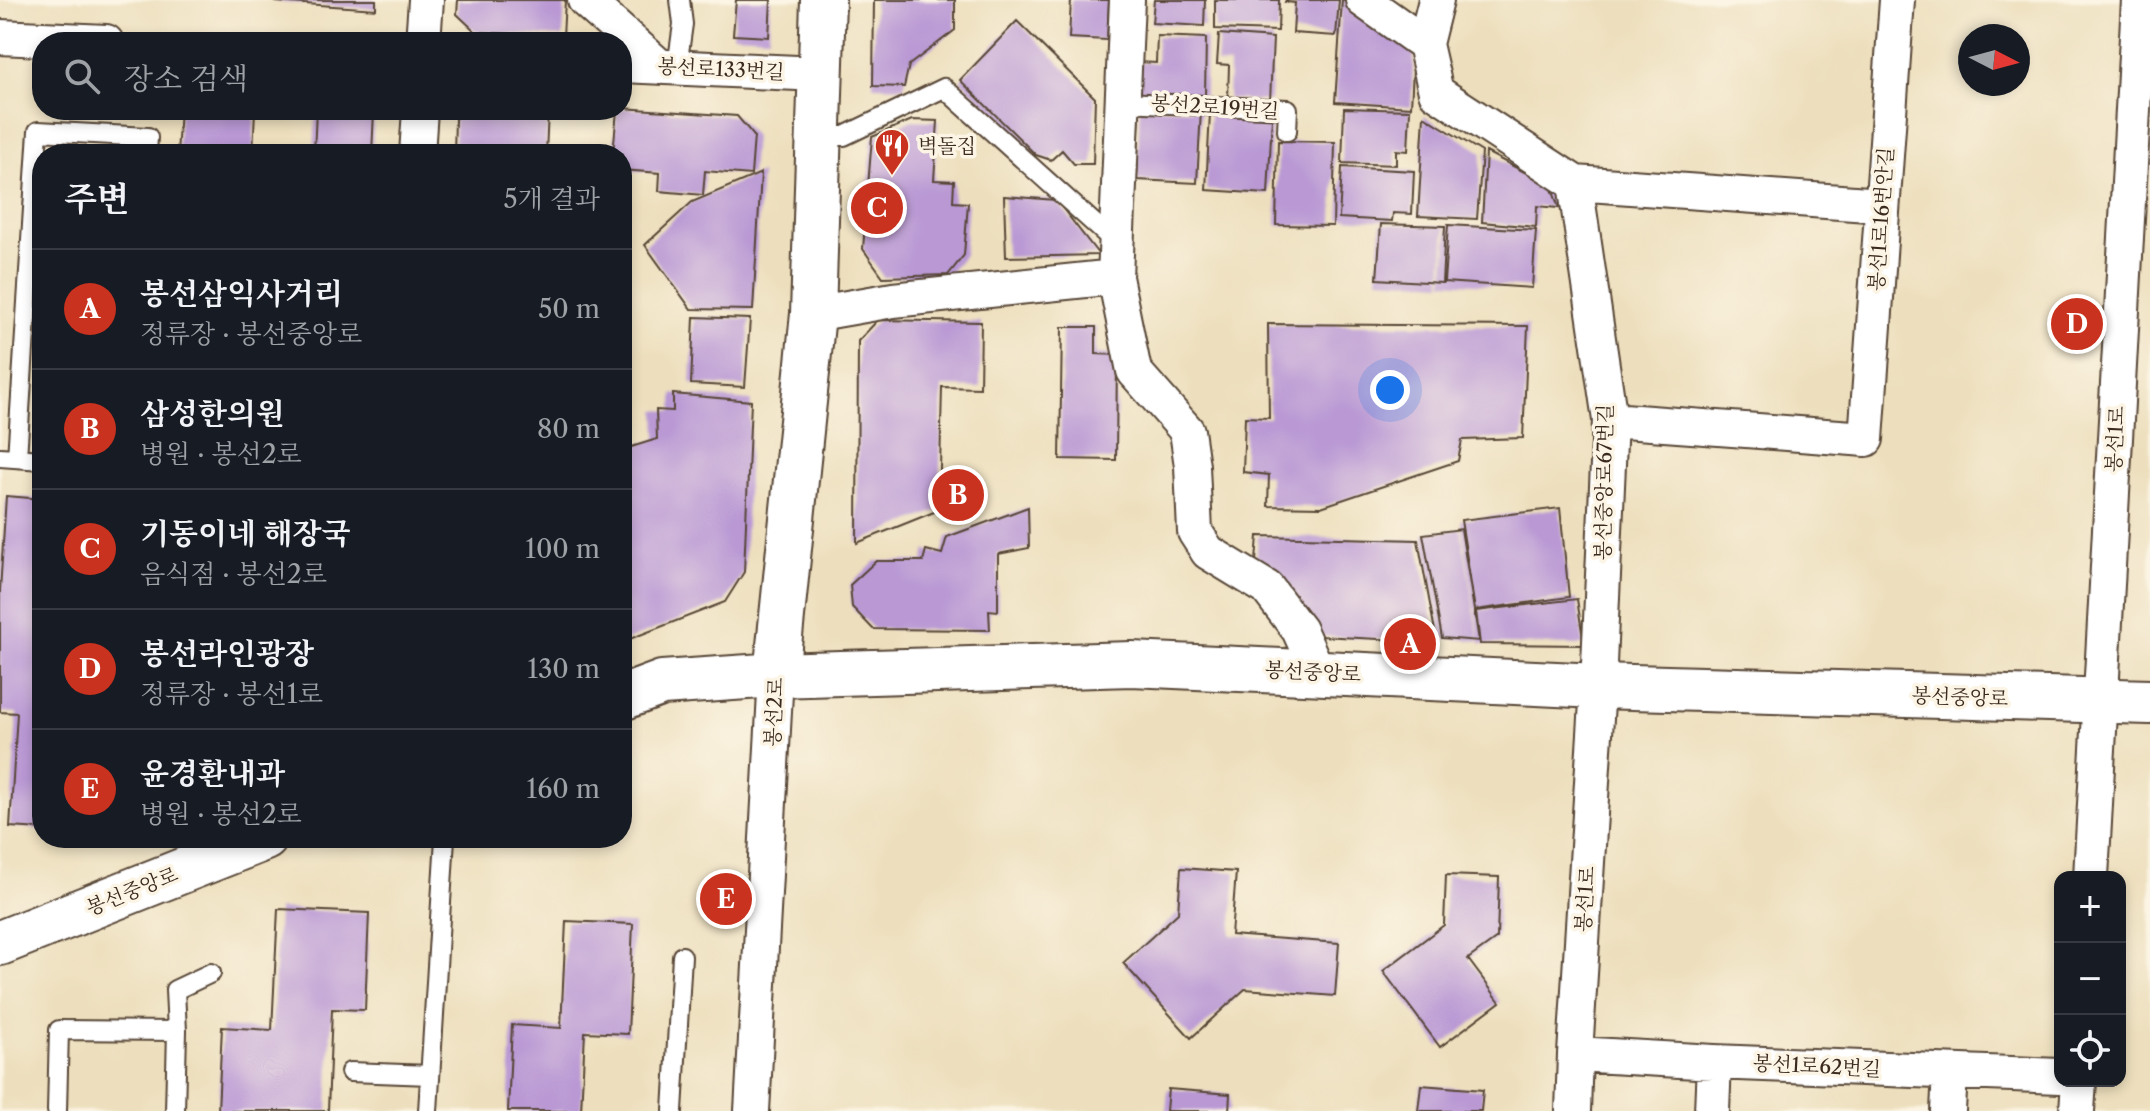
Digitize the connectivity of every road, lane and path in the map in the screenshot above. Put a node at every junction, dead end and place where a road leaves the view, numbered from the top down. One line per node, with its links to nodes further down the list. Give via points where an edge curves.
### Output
1 (426, 0): 10 (street)
2 (585, 0): 11 (street)
3 (680, 0): 17 (lane, via 683,24)
4 (823, 0): 18 (street, 봉선2로)
5 (1127, 0): 19 (street, 봉선2로19번길)
6 (1363, 0): 15 (street)
7 (1436, 0): 15 (street)
8 (1897, 0): 28 (street, 봉선1로16번안길)
9 (2139, 0): 30 (street, 봉선1로)
10 (424, 32)
11 (625, 32)
12 (0, 37): 14 (street)
13 (632, 37): 17 (street)
14 (32, 39)
15 (1425, 44): 26 (street, via 1436,92)
16 (632, 65): 17 (street, 봉선로133번길)
17 (668, 66): 18 (street, 봉선로133번길)
18 (820, 74): 22 (street, 봉선2로)
19 (1123, 102): 21 (lane, 봉선2로19번길, via 1288,109); 29 (street, 봉선2로19번길)
20 (419, 120): 25 (street)
21 (1287, 131)
22 (818, 136): 29 (lane, via 844,136 944,88); 31 (street, 봉선2로)
23 (37, 144): 24 (lane, via 38,131 148,137)
24 (148, 144)
25 (418, 144)
26 (1575, 183): 28 (street); 32 (street, 봉선중앙로67번길)
27 (32, 199): 33 (lane)
28 (1882, 205): 32 (street, 봉선1로16번안길, via 1866,439)
29 (1116, 261): 31 (street); 35 (street, 봉선2로19번길, via 1134,371 1187,431 1195,532 1208,552 1267,588 1299,630)
30 (2136, 304): 39 (street, 봉선1로)
31 (813, 314): 36 (street, 봉선2로)
32 (1610, 420): 37 (street, 봉선중앙로67번길)
33 (9, 458): 34 (lane)
34 (32, 459)
35 (1318, 672): 36 (street, 봉선중앙로, via 1132,664); 37 (street, 봉선중앙로)
36 (776, 675): 38 (street, 봉선중앙로, via 662,683); 59 (street, 봉선2로)
37 (1598, 686): 39 (street, 봉선중앙로); 48 (street, 봉선1로)
38 (632, 694)
39 (2101, 702): 40 (street, 봉선중앙로); 43 (street, 봉선1로)
40 (2150, 702)
41 (240, 848): 44 (street, 봉선중앙로)
42 (444, 848): 52 (lane)
43 (2091, 871)
44 (0, 943)
45 (682, 956): 58 (lane)
46 (211, 973): 47 (lane, via 175,990)
47 (177, 1031): 55 (lane, via 59,1030); 56 (lane)
48 (1575, 1054): 49 (street, 봉선1로62번길); 60 (street, 봉선1로)
49 (1714, 1062): 51 (street, 봉선1로62번길); 61 (street)
50 (350, 1072): 52 (lane)
51 (1950, 1072): 53 (street, 봉선1로62번길); 62 (street)
52 (430, 1075): 57 (lane)
53 (2054, 1076)
54 (2079, 1087): 63 (street)
55 (57, 1111)
56 (175, 1111)
57 (428, 1111)
58 (673, 1111)
59 (752, 1111)
60 (1573, 1111)
61 (1712, 1111)
62 (1948, 1111)
63 (2077, 1111)

